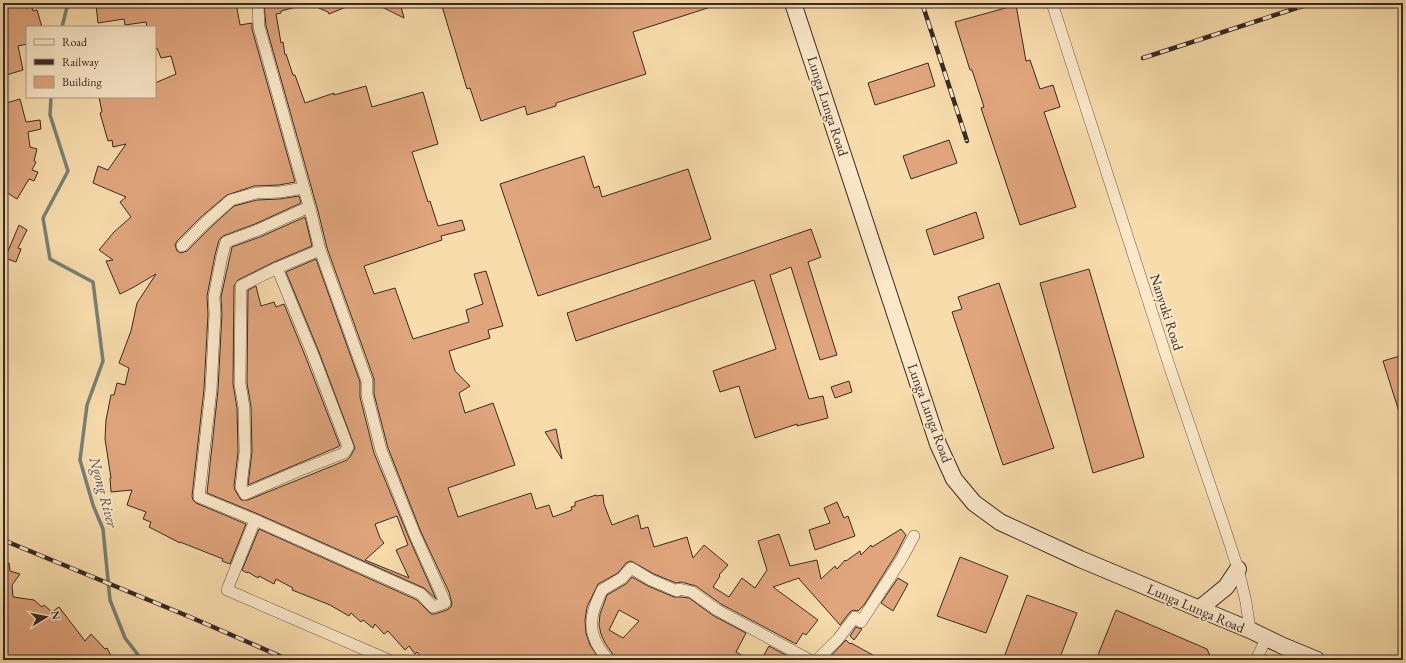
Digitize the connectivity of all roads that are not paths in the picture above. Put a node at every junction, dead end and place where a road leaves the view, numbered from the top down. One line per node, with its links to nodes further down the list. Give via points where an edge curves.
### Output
1 (256, 3): 4 (street, via 259,27)
2 (793, 3): 12 (main road, Lunga Lunga Road, via 938,444 954,479 974,503 1000,522)
3 (1052, 3): 11 (street, Nanyuki Road)
4 (304, 188): 5 (street); 6 (street, via 256,193 231,200)
5 (309, 207): 7 (street); 9 (street, via 226,242 214,297 211,390 199,497)
6 (182, 246)
7 (320, 250): 8 (street); 9 (street, via 367,381 367,395 381,450 445,603 433,607 421,594)
8 (277, 268): 8 (street, via 242,286 239,368 244,407 245,452 241,487 244,494 344,453 348,447)
9 (255, 520): 15 (street, via 227,590)
10 (914, 536): 18 (street, via 861,622 855,617)
11 (1238, 569): 12 (main road, via 1226,587); 13 (street, Nanyuki Road)
12 (1199, 609): 13 (main road, Lunga Lunga Road)
13 (1250, 630): 14 (main road, Lunga Lunga Road)
14 (1266, 639): 19 (street); 20 (main road, Lunga Lunga Road)
15 (389, 660)
16 (609, 660): 17 (street, via 602,653 594,637 592,620 602,590 622,578 631,568 677,591 679,588 692,592 724,613)
17 (810, 660)
18 (817, 660)
19 (1256, 660)
20 (1317, 660)

